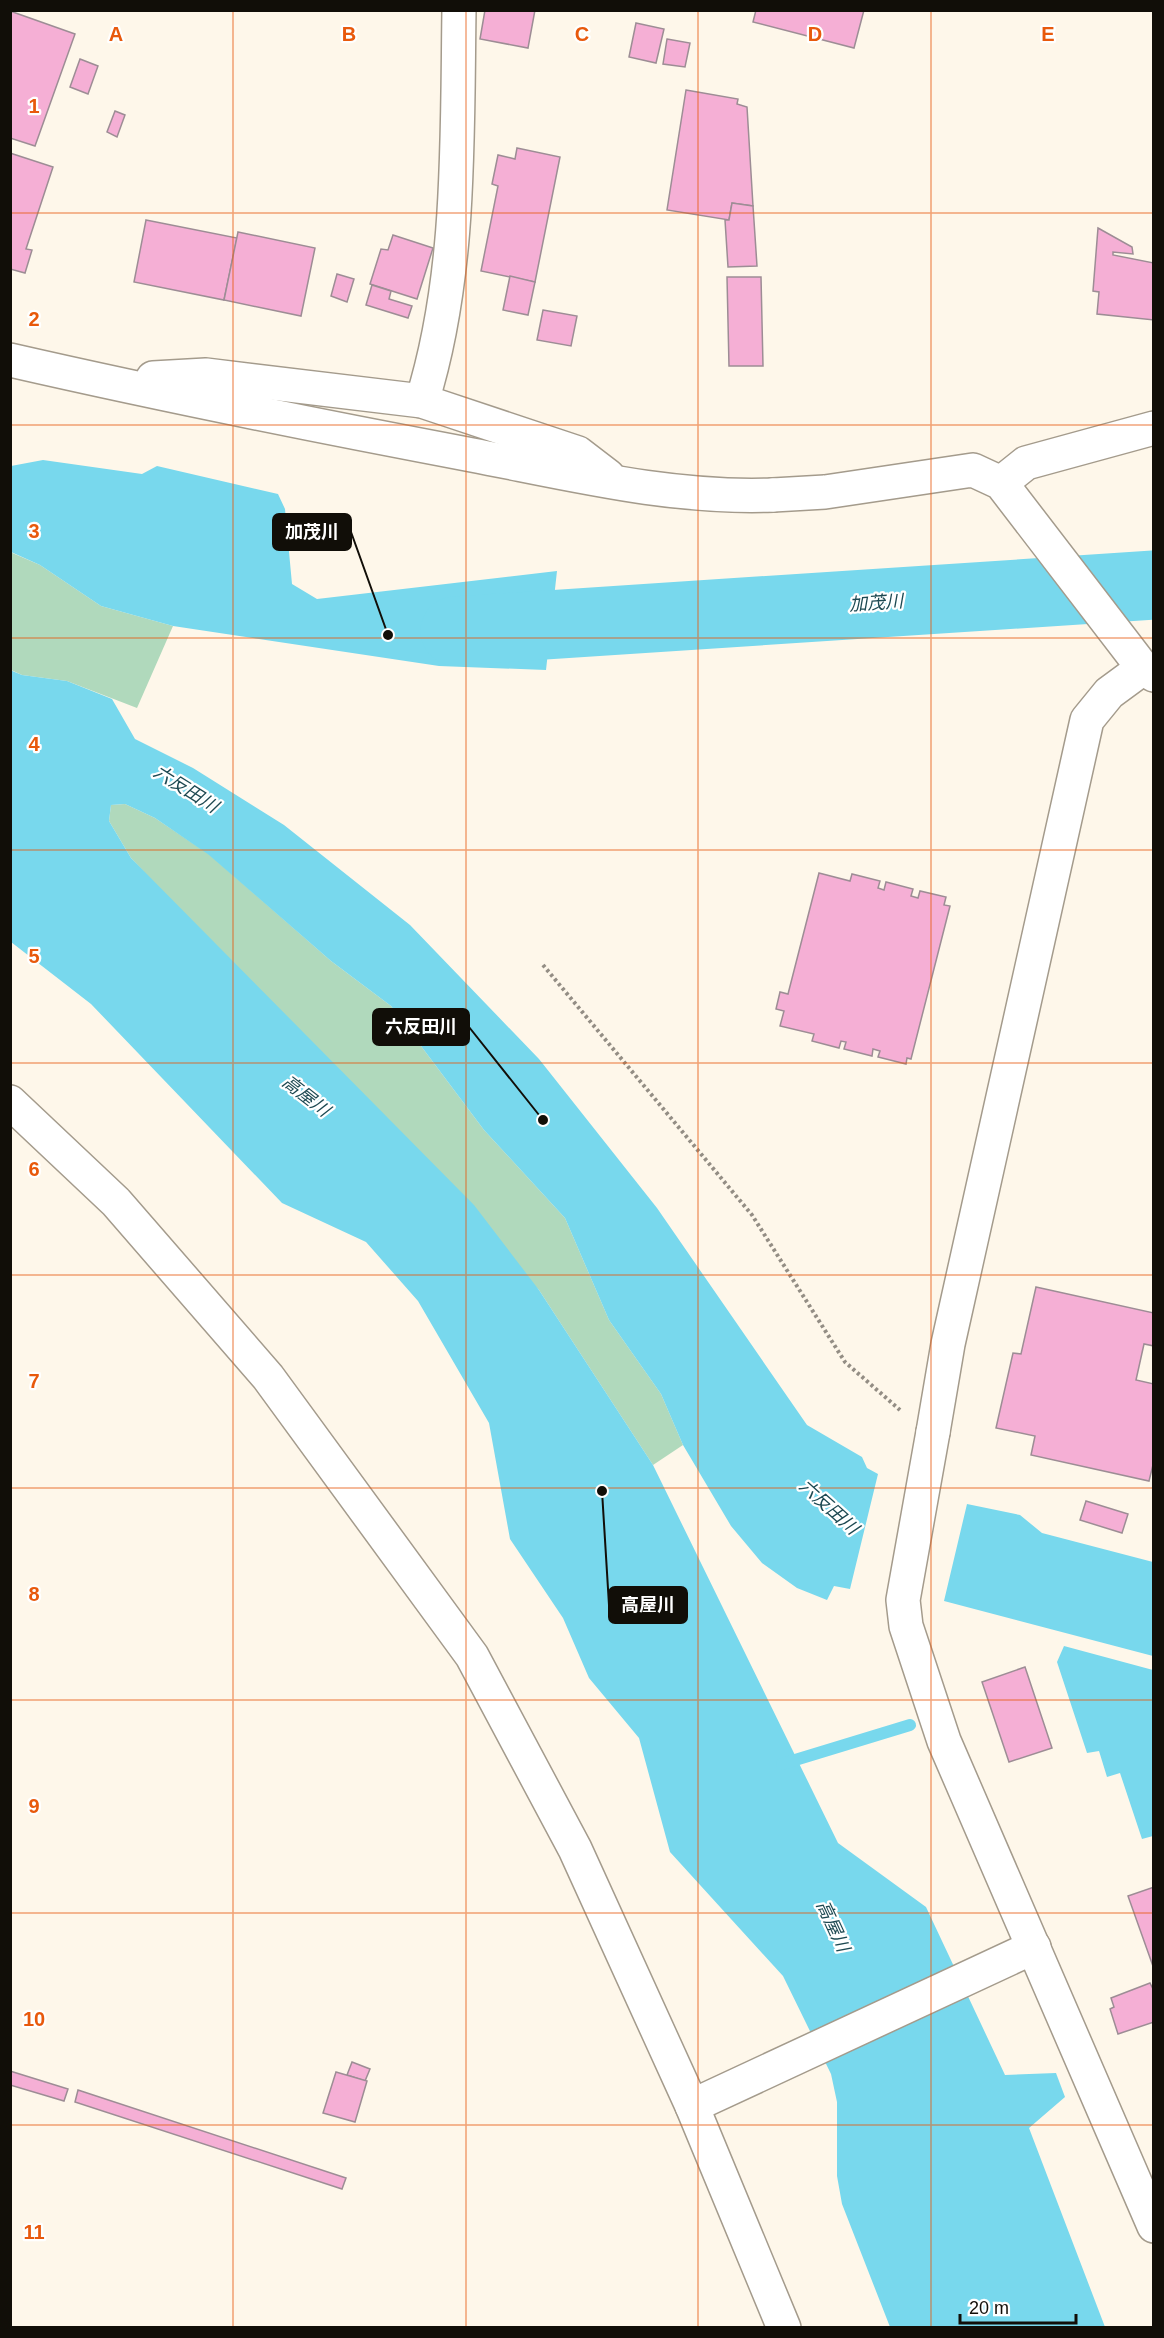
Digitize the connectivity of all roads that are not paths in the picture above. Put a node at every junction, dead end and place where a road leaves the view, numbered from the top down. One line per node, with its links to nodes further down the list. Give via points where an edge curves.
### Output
1 (459, 10): 4 (street, via 452,243 436,355)
2 (10, 360): 3 (street)
3 (97, 380): 4 (street, via 206,375); 6 (street)
4 (422, 401): 6 (street, via 578,453)
5 (1154, 428): 7 (street, via 1026,463)
6 (616, 483): 7 (street, via 737,496 773,495 825,492 973,470)
7 (1006, 488): 8 (street)
8 (1144, 667): 10 (street, via 1109,693 1087,720 948,1344 903,1600 906,1626 944,1741)
9 (10, 1102): 11 (street, via 116,1202 268,1377 472,1656 575,1849)
10 (1023, 1952): 11 (street); 12 (street)
11 (692, 2106): 13 (street)
12 (1154, 2226)
13 (784, 2328)

